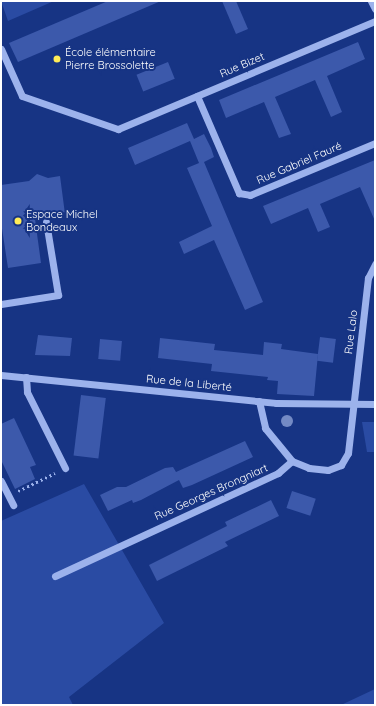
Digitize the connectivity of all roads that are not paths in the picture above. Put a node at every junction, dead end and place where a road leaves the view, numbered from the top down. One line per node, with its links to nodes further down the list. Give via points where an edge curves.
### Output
1 (371, 1): 2 (street)
2 (375, 9)
3 (375, 21): 5 (street, Rue Bizet)
4 (1, 49): 5 (street, Rue Bizet, via 22,96 118,129)
5 (197, 96): 6 (street, Rue Gabriel Fauré, via 239,193 250,195)
6 (375, 143)
7 (46, 222): 9 (street, via 58,295)
8 (375, 264): 14 (street, Rue Lalo, via 368,278)
9 (1, 304)
10 (1, 375): 11 (street, Rue de la Liberté)
11 (26, 377): 12 (street, Rue de la Liberté); 16 (street, via 27,392)
12 (260, 401): 14 (street, Rue de la Liberté); 15 (street, via 265,428)
13 (375, 404): 14 (street, Rue de la Liberté)
14 (353, 405): 15 (street, Rue Lalo, via 348,452 341,465 328,470 309,468)
15 (292, 461): 19 (street, Rue Georges Brongniart, via 278,473)
16 (65, 468)
17 (1, 481): 18 (street)
18 (13, 505)
19 (55, 576)

